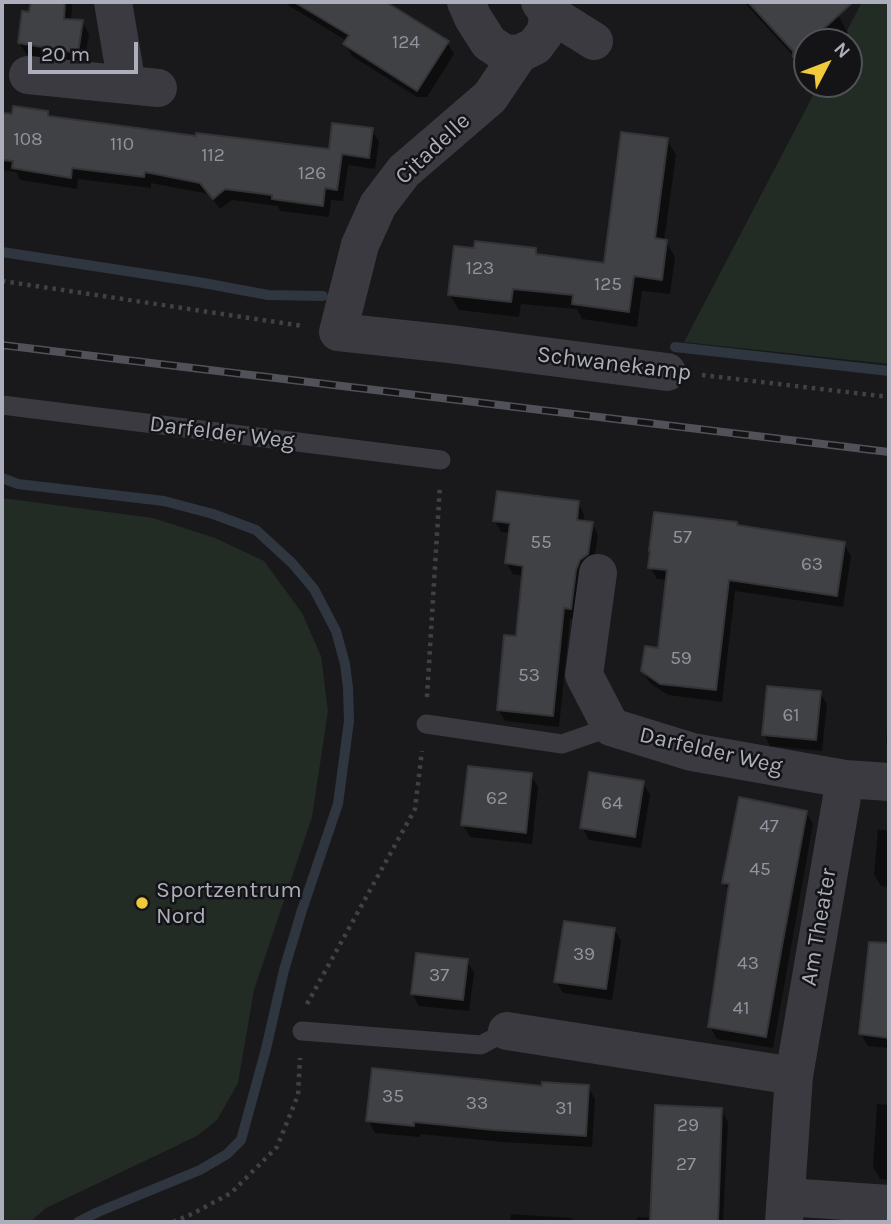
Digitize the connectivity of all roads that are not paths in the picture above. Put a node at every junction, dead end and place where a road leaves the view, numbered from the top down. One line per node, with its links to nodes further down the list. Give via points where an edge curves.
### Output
1 (113, 2): 6 (street, via 142,87)
2 (466, 2): 5 (street, via 489,43 504,53)
3 (543, 6): 4 (street, Citadelle); 5 (street, Citadelle, via 548,23 544,34 535,46)
4 (594, 41)
5 (519, 54): 7 (street, Citadelle, via 490,97 404,171 378,205 360,245)
6 (28, 75)
7 (338, 332): 8 (street, Schwanekamp)
8 (667, 372)
9 (2, 405): 10 (lane, Darfelder Weg)
10 (441, 460)
11 (598, 572): 13 (street, Darfelder Weg, via 584,675)
12 (426, 724): 13 (lane, via 562,744)
13 (611, 727): 14 (street, Darfelder Weg, via 692,752)
14 (845, 779): 15 (street, Darfelder Weg); 18 (street, Am Theater)
15 (889, 782)
16 (302, 1031): 17 (lane, via 481,1045)
17 (508, 1031): 18 (street)
18 (794, 1076): 20 (street, Am Theater)
19 (889, 1204): 20 (street, Am Theater)
20 (785, 1210)

